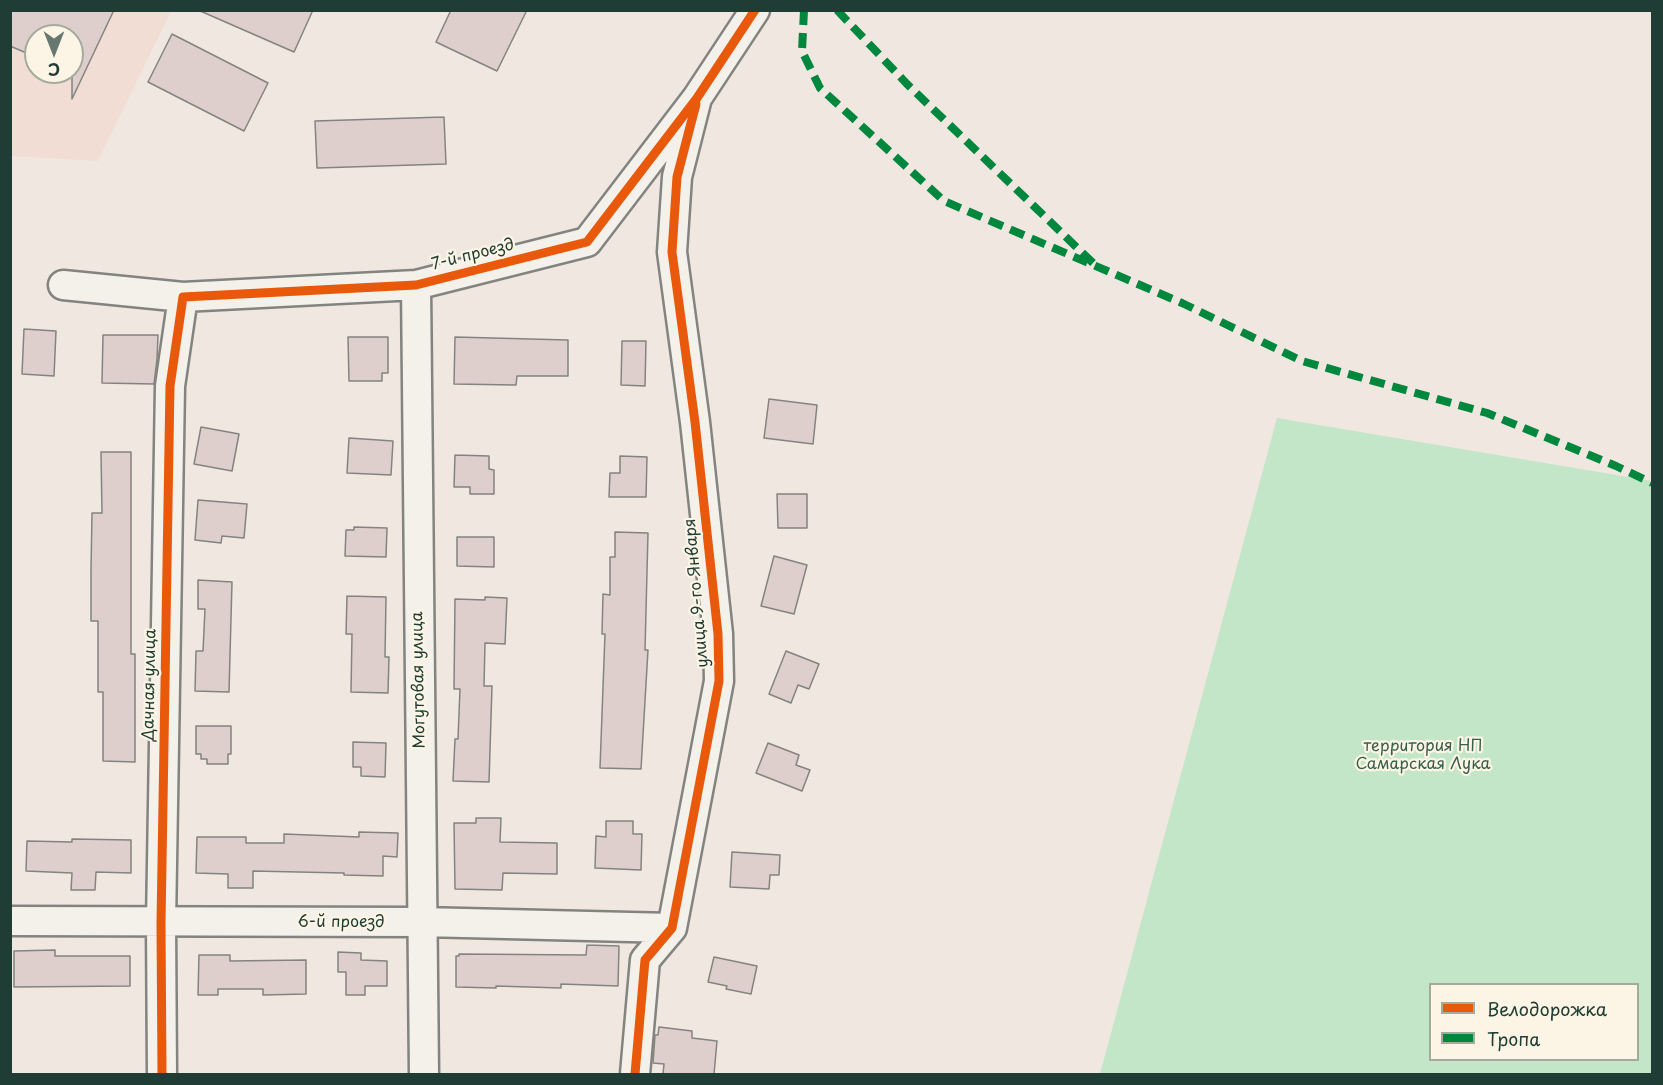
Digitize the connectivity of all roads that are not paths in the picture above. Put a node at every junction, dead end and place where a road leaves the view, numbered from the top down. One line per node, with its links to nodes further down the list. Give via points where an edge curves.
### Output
1 (755, 10): 2 (street, 7-й проезд)
2 (697, 98): 4 (street, 7-й проезд, via 587,242); 9 (street, улица 9-го Января, via 677,177 672,252 695,422 718,634 719,681)
3 (63, 285): 5 (street, 7-й проезд)
4 (416, 285): 5 (street, 7-й проезд); 7 (street, Могутовая улица)
5 (183, 297): 8 (street, Дачная улица, via 170,386)
6 (10, 921): 8 (street, 6-й проезд)
7 (422, 922): 8 (street, 6-й проезд); 9 (street, 6-й проезд); 11 (street, Могутовая улица)
8 (160, 923): 10 (street, Дачная улица)
9 (672, 928): 12 (street, улица 9-го Января, via 645,960)
10 (162, 1074)
11 (424, 1074)
12 (635, 1074)

